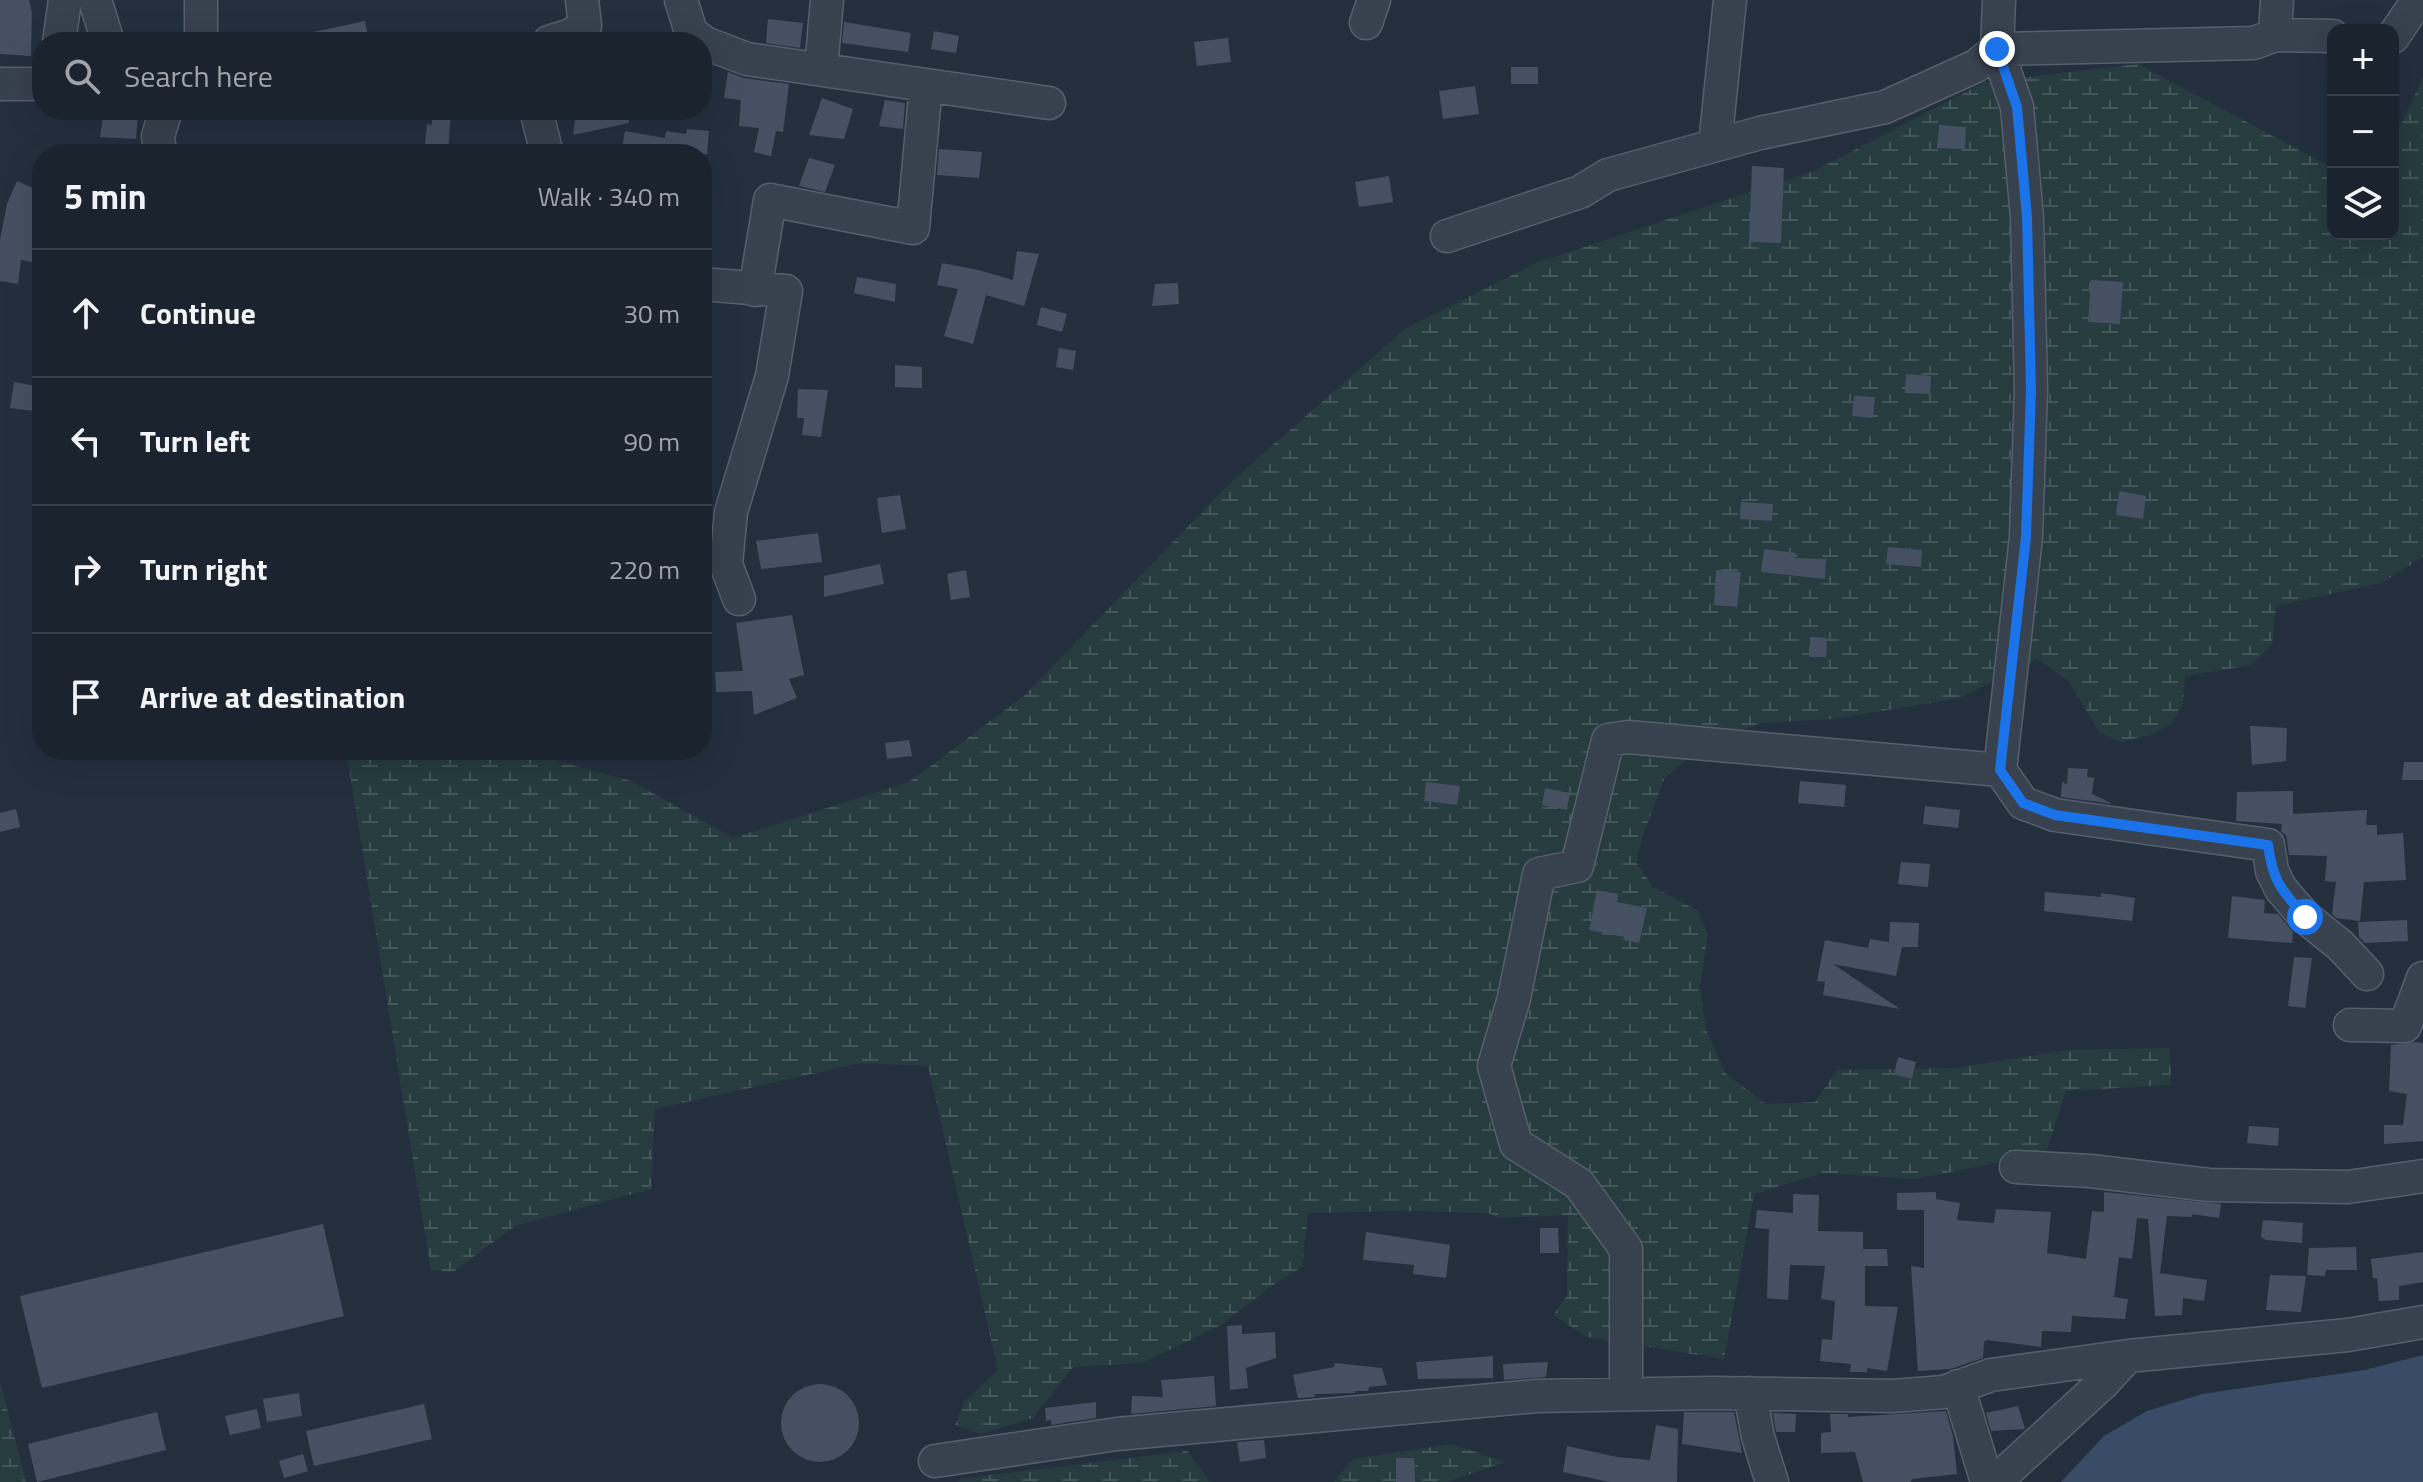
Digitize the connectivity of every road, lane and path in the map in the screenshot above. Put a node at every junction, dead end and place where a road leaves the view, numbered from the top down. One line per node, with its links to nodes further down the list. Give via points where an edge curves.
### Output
1 (65, 0): 12 (street)
2 (95, 0): 13 (street)
3 (201, 0): 14 (street)
4 (582, 0): 15 (street, via 585,25)
5 (681, 0): 16 (street)
6 (827, 0): 21 (street)
7 (1730, 0): 30 (street)
8 (1999, 0): 20 (street)
9 (2277, 0): 17 (street)
10 (2418, 0): 11 (street)
11 (2399, 28)
12 (60, 32)
13 (105, 32)
14 (201, 32)
15 (575, 32)
16 (691, 32)
17 (2275, 35): 18 (street); 20 (street, via 2254,43)
18 (2327, 36)
19 (712, 46): 21 (street, via 747,59)
20 (1997, 49): 30 (street, via 1976,66 1885,107); 35 (street, via 2017,107 2027,217 2031,390 2026,537)
21 (821, 69): 24 (street)
22 (0, 84): 23 (street)
23 (32, 84)
24 (926, 85): 25 (street); 33 (street, via 913,228 770,200)
25 (1049, 103)
26 (163, 120): 28 (street)
27 (538, 120): 29 (street)
28 (159, 144)
29 (544, 144)
30 (1715, 145): 31 (street, via 1608,175 1580,192)
31 (1447, 236)
32 (712, 285): 33 (street)
33 (755, 290): 34 (street, via 786,291 772,376 731,512 726,564)
34 (739, 599)
35 (2000, 770): 36 (street, via 2023,803 2055,815 2268,845 2281,889); 45 (street, via 1628,737 1608,740 1577,866 1539,874 1494,1066 1516,1144 1579,1184 1626,1249)
36 (2367, 974)
37 (2423, 978): 38 (street, via 2405,1026)
38 (2350, 1025)
39 (2016, 1167): 40 (street, via 2209,1185 2348,1187)
40 (2423, 1176)
41 (2423, 1322): 42 (street, via 2348,1335)
42 (2128, 1356): 43 (street, via 1991,1375); 49 (street)
43 (1958, 1386): 44 (street, via 1892,1396); 48 (street)
44 (1750, 1393): 45 (street); 47 (street)
45 (1626, 1394): 46 (street, via 1355,1410 1117,1434)
46 (935, 1461)
47 (1772, 1482)
48 (1987, 1482)
49 (1995, 1482)

